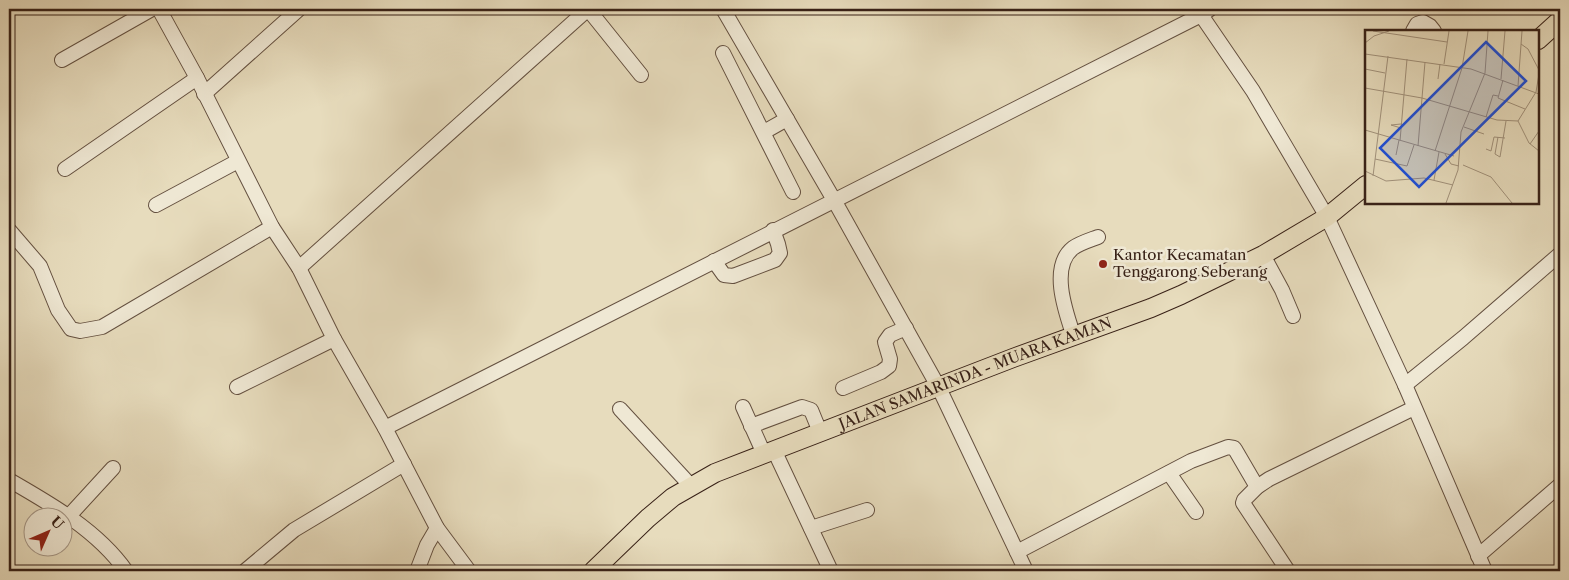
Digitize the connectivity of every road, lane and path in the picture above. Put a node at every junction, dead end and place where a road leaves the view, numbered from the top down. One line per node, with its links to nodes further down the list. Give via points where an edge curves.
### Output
1 (152, 9): 12 (street)
2 (160, 9): 14 (street)
3 (299, 9): 15 (street)
4 (588, 9): 13 (street); 32 (street)
5 (723, 9): 16 (street)
6 (1203, 11): 22 (street); 24 (street)
7 (1560, 20): 10 (main road)
8 (1414, 30): 9 (street, via 1423,22)
9 (1433, 30)
10 (1539, 39)
11 (723, 53): 17 (street)
12 (62, 60)
13 (641, 75)
14 (197, 78): 15 (street); 19 (street)
15 (204, 94): 18 (street)
16 (787, 119): 17 (street); 22 (street)
17 (764, 132): 21 (street)
18 (238, 161): 23 (street); 25 (street)
19 (65, 169)
20 (1365, 186): 24 (main road, JALAN SAMARINDA - MUARA KAMAN)
21 (793, 192)
22 (834, 200): 27 (street); 34 (street)
23 (156, 205)
24 (1326, 217): 30 (main road, JALAN SAMARINDA - MUARA KAMAN); 37 (street)
25 (272, 227): 26 (street, via 102,327 80,331 71,329 65,322 40,266); 32 (street)
26 (9, 230)
27 (773, 230): 31 (street); 31 (street, via 780,253 775,260 733,276 724,274)
28 (1098, 236): 35 (street, via 1074,248 1065,258 1061,282 1063,305)
29 (1560, 254): 37 (street)
30 (1263, 255): 33 (street); 35 (main road, JALAN SAMARINDA - MUARA KAMAN, via 1151,308)
31 (714, 260): 45 (street)
32 (298, 268): 36 (street)
33 (1292, 316)
34 (906, 328): 39 (street, via 890,335 885,342 889,366); 40 (street)
35 (1074, 336): 40 (main road, JALAN SAMARINDA - MUARA KAMAN)
36 (334, 339): 38 (street); 45 (street)
37 (1405, 385): 42 (street)
38 (236, 387)
39 (843, 388)
40 (939, 388): 46 (main road, JALAN SAMARINDA - MUARA KAMAN); 62 (street)
41 (743, 407): 44 (street)
42 (1414, 408): 54 (street); 63 (street)
43 (620, 409): 53 (street)
44 (751, 426): 46 (street, via 802,407 811,410); 47 (street)
45 (385, 428): 48 (street)
46 (820, 432): 47 (main road, JALAN SAMARINDA - MUARA KAMAN)
47 (769, 452): 53 (main road, JALAN SAMARINDA - MUARA KAMAN, via 715,473); 61 (street)
48 (404, 464): 60 (street); 65 (street, via 294,530)
49 (113, 468): 58 (street)
50 (1169, 472): 54 (street, via 1216,450 1232,447); 57 (street); 62 (street)
51 (9, 480): 55 (street)
52 (1560, 485): 63 (street)
53 (692, 486): 68 (main road, JALAN SAMARINDA - MUARA KAMAN, via 648,518)
54 (1257, 487): 71 (street, via 1243,503)
55 (54, 508)
56 (867, 510): 61 (street)
57 (1196, 512)
58 (72, 513)
59 (72, 520): 64 (street, via 103,545)
60 (437, 528): 66 (street); 67 (street)
61 (811, 528): 69 (street)
62 (1017, 552): 70 (street)
63 (1478, 556): 72 (street)
64 (126, 571)
65 (245, 571)
66 (417, 571)
67 (469, 571)
68 (593, 571)
69 (831, 571)
70 (1026, 571)
71 (1288, 571)
72 (1485, 571)

